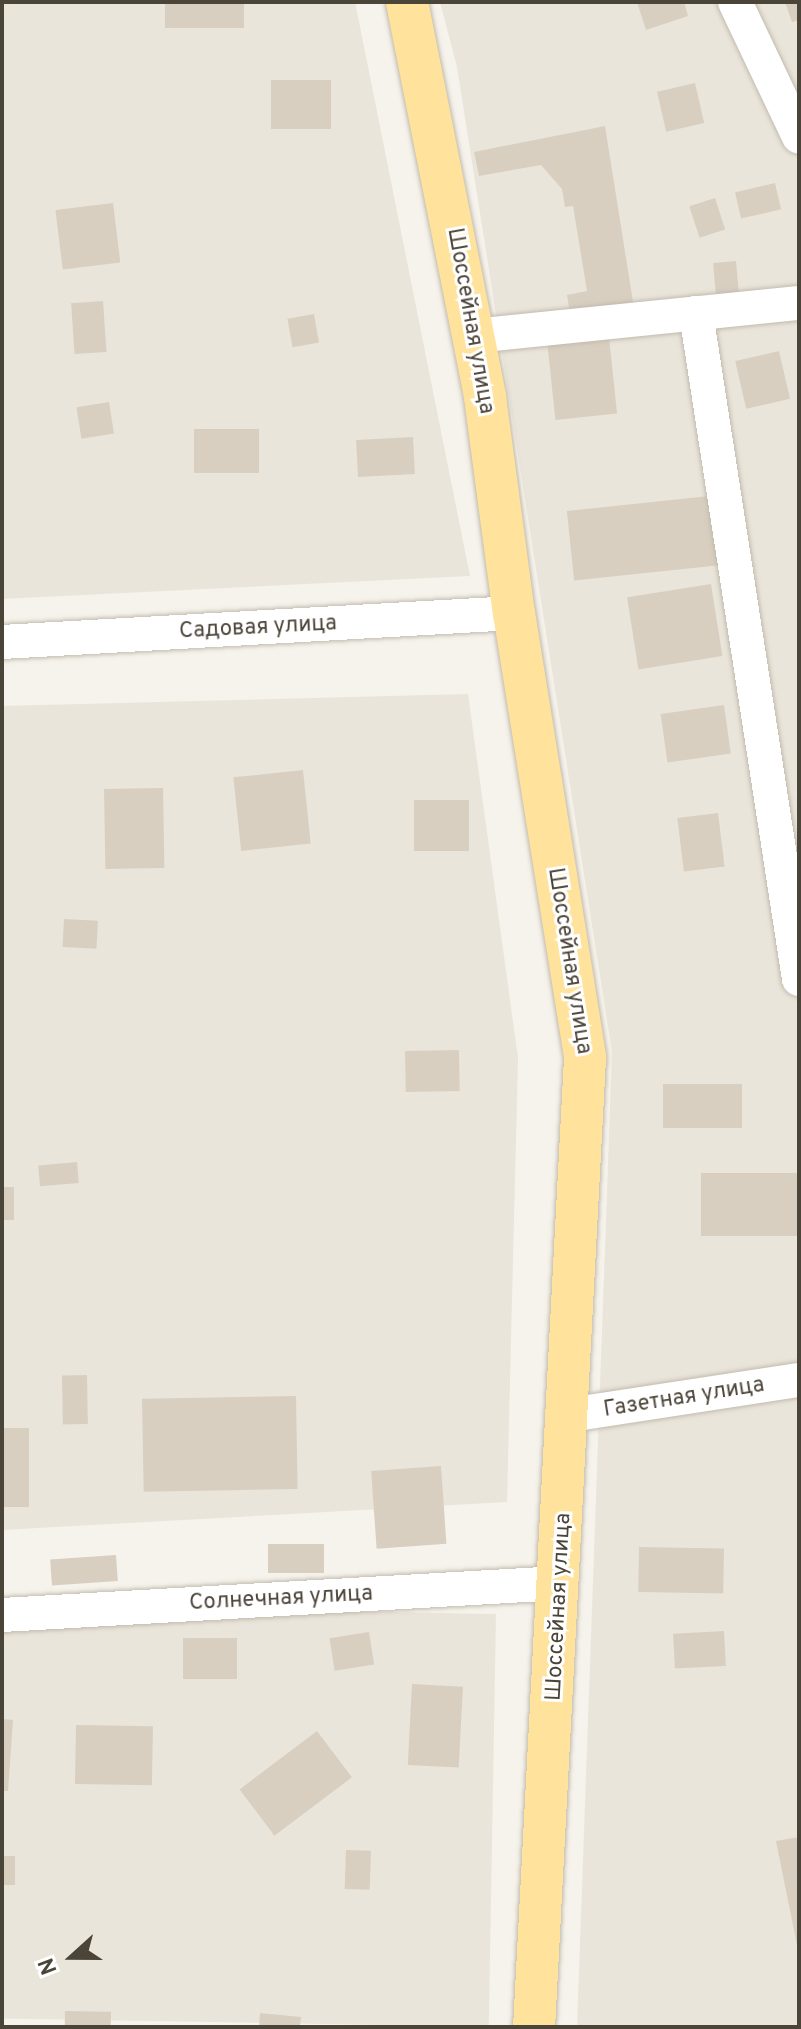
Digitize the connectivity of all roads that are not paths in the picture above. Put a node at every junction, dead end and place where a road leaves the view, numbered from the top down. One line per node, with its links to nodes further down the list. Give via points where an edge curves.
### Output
1 (407, 2): 6 (main road, Шоссейная улица)
2 (735, 2): 3 (street)
3 (799, 137)
4 (799, 303): 5 (street)
5 (696, 313): 6 (street); 9 (street)
6 (473, 336): 7 (main road, Шоссейная улица)
7 (514, 613): 8 (street, Садовая улица); 11 (main road, Шоссейная улица, via 585,1058)
8 (2, 642)
9 (799, 979)
10 (799, 1380): 11 (street, Газетная улица)
11 (569, 1415): 12 (main road, Шоссейная улица)
12 (561, 1583): 13 (street, Солнечная улица); 14 (main road, Шоссейная улица)
13 (2, 1615)
14 (534, 2027)

